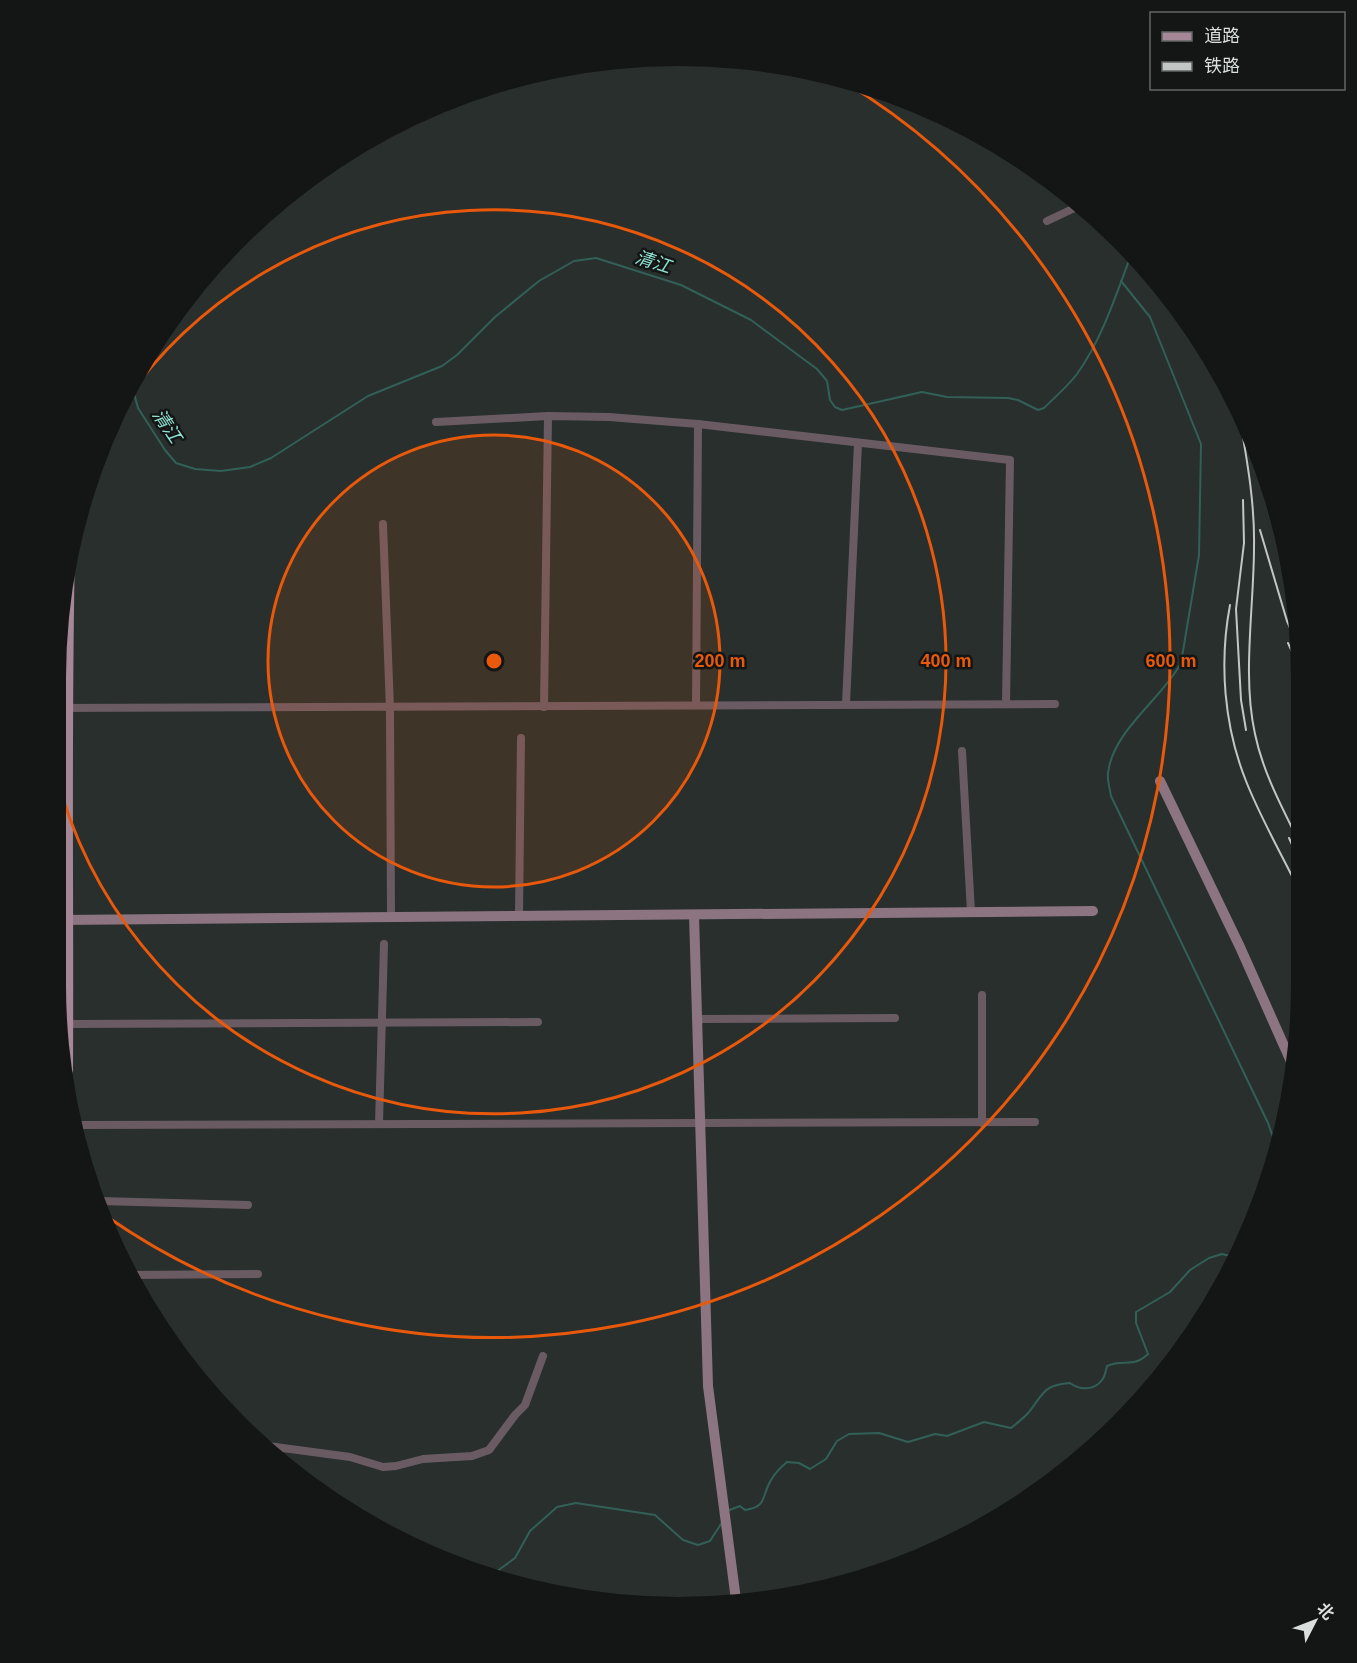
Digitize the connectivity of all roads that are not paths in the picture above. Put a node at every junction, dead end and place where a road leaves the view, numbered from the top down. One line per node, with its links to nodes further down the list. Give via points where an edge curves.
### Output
1 (1072, 210): 2 (street)
2 (1047, 221)
3 (548, 416): 4 (street); 5 (street); 12 (street)
4 (436, 422)
5 (698, 424): 6 (street); 11 (street)
6 (858, 442): 8 (street); 9 (street, via 1010,460)
7 (384, 524): 14 (street)
8 (846, 704): 9 (street); 11 (street)
9 (1006, 704): 10 (street)
10 (1055, 704)
11 (696, 705): 12 (street)
12 (544, 707): 14 (street)
13 (66, 708): 14 (street)
14 (390, 709): 22 (street)
15 (521, 738): 21 (street)
16 (962, 751): 19 (street)
17 (1160, 781): 31 (street)
18 (1093, 911): 19 (street)
19 (972, 912): 20 (street)
20 (694, 915): 21 (street); 27 (street)
21 (519, 916): 22 (street)
22 (391, 917): 23 (street)
23 (66, 920)
24 (384, 944): 29 (street)
25 (982, 995): 34 (street)
26 (895, 1018): 27 (street)
27 (697, 1019): 33 (street)
28 (538, 1022): 29 (street)
29 (382, 1023): 30 (street); 35 (street)
30 (67, 1024)
31 (1287, 1053)
32 (1035, 1122): 34 (street)
33 (700, 1123): 34 (street); 35 (street); 43 (street, via 708,1386)
34 (982, 1123)
35 (379, 1124): 36 (street)
36 (83, 1125)
37 (106, 1201): 38 (street)
38 (248, 1205)
39 (258, 1274): 40 (street)
40 (140, 1275)
41 (543, 1356): 42 (street, via 525,1405 483,1453 383,1467 350,1457)
42 (278, 1447)
43 (735, 1594)

